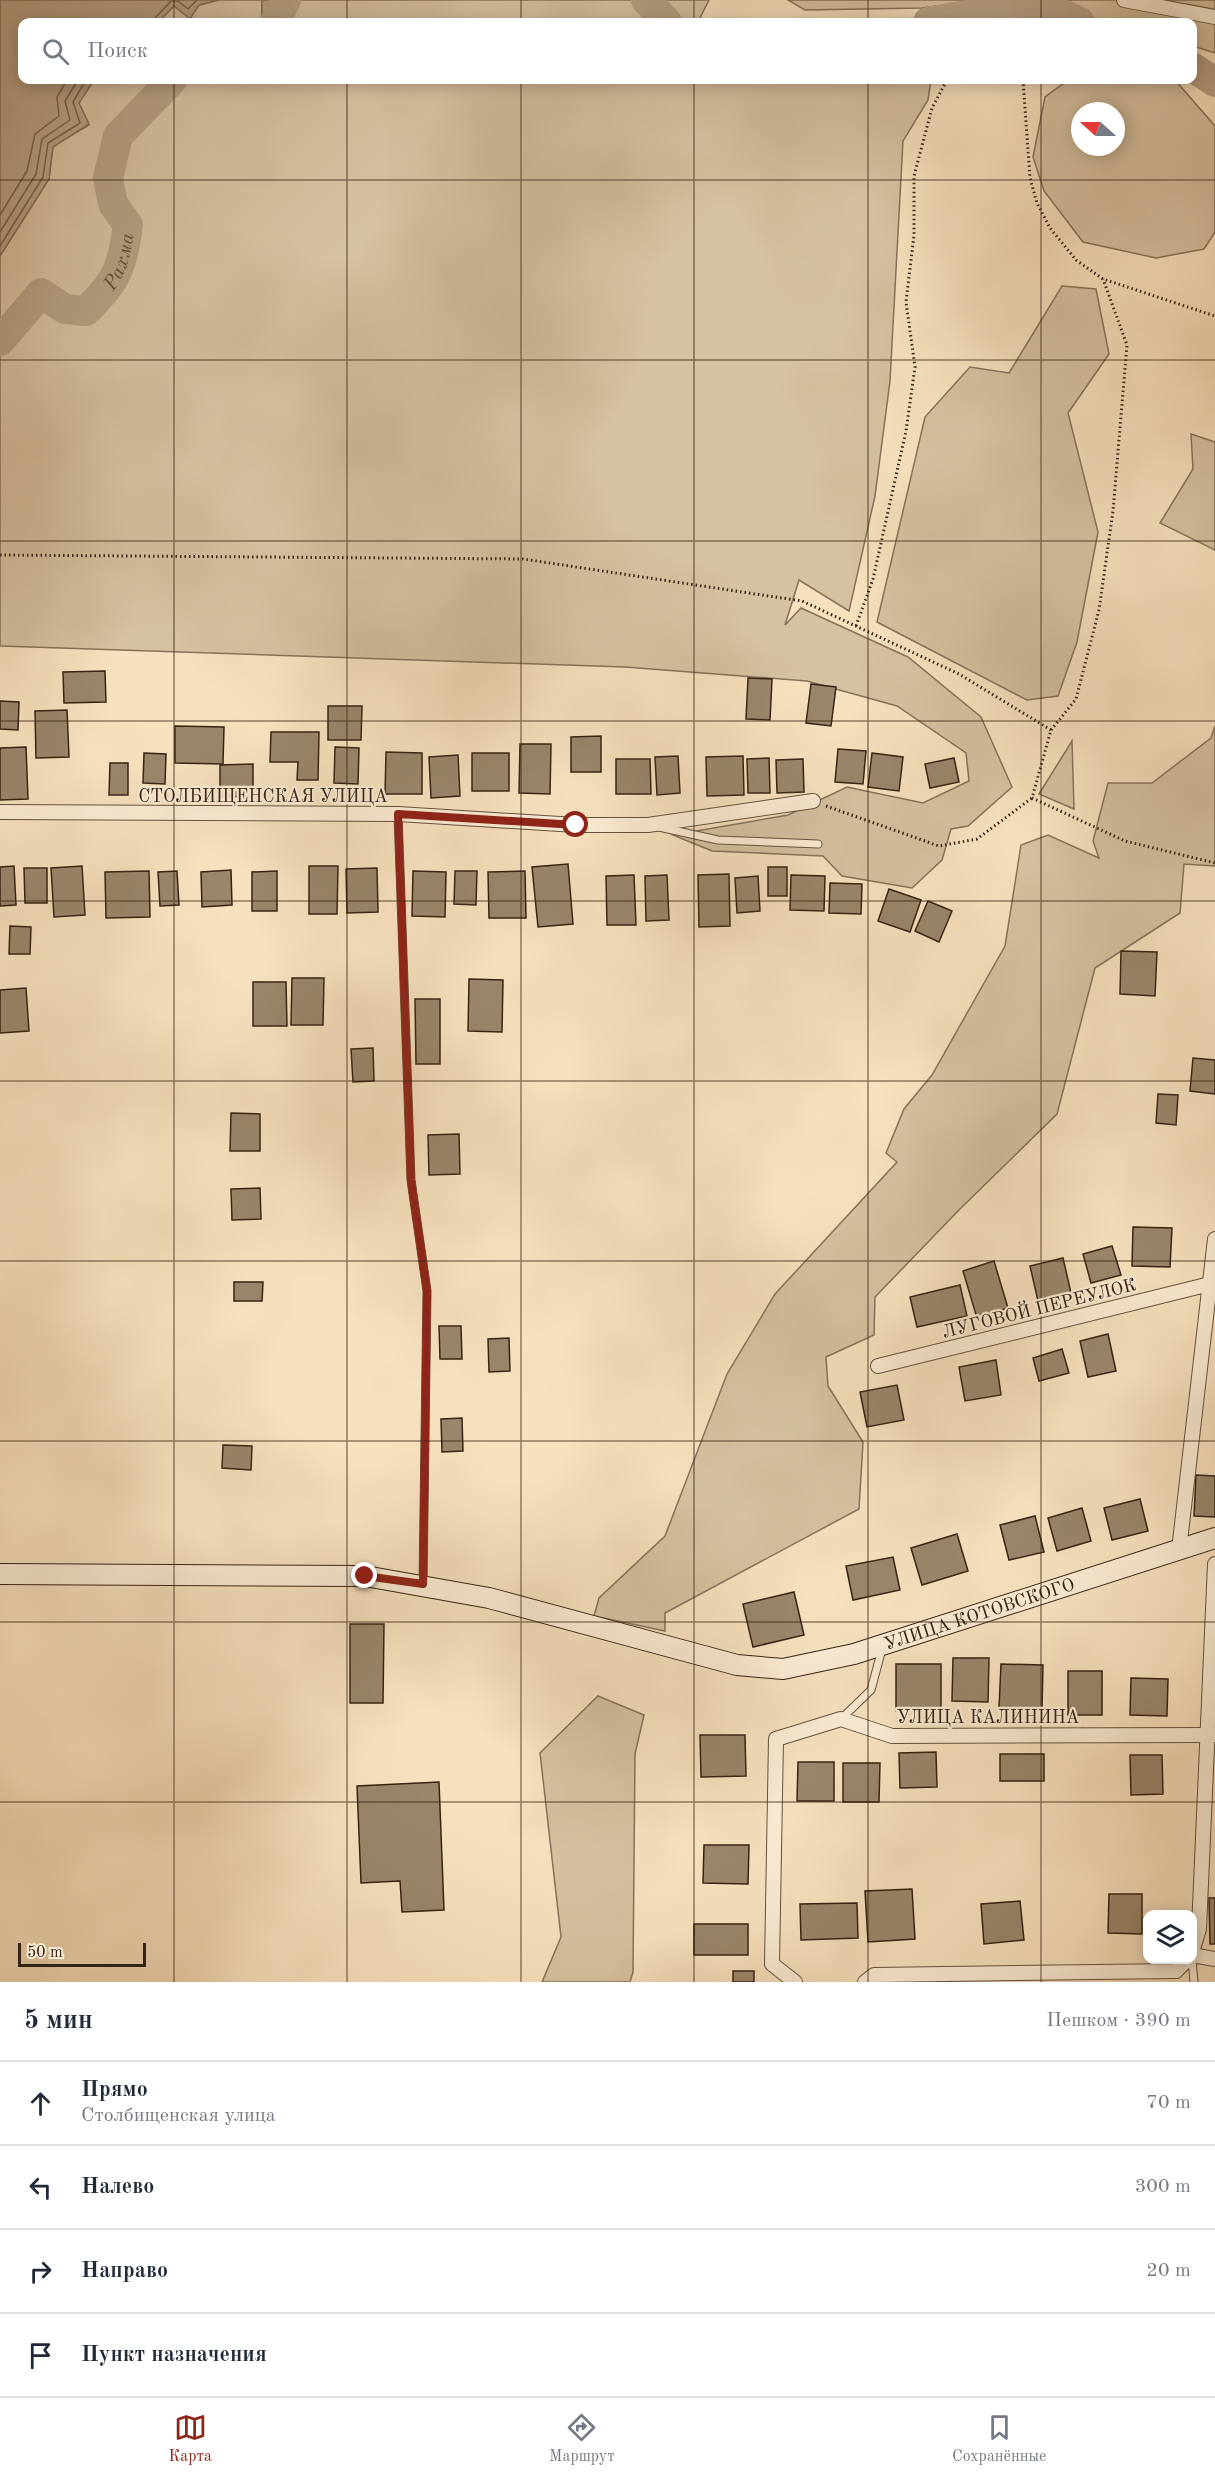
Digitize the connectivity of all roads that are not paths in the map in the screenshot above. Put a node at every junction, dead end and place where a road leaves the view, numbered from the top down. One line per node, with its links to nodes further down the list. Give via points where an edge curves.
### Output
1 (1124, 0): 2 (street)
2 (1215, 17)
3 (813, 801): 6 (street, СТОЛБИЩЕНСКАЯ УЛИЦА)
4 (0, 812): 5 (street, СТОЛБИЩЕНСКАЯ УЛИЦА)
5 (398, 814): 6 (street, СТОЛБИЩЕНСКАЯ УЛИЦА, via 576,825); 15 (lane, via 411,1180 427,1291)
6 (648, 825): 7 (lane, via 718,840)
7 (818, 843)
8 (1215, 1239): 9 (street)
9 (1210, 1284): 10 (street, ЛУГОВОЙ ПЕРЕУЛОК); 12 (street)
10 (878, 1366)
11 (1215, 1538): 12 (street, УЛИЦА КОТОВСКОГО)
12 (1179, 1550): 16 (street, УЛИЦА КОТОВСКОГО)
13 (1215, 1564): 18 (street)
14 (0, 1574): 15 (street, УЛИЦА КОТОВСКОГО, via 365,1576)
15 (423, 1584): 16 (street, УЛИЦА КОТОВСКОГО, via 737,1665 783,1669)
16 (884, 1644): 17 (lane, via 871,1690)
17 (841, 1719): 18 (street, УЛИЦА КАЛИНИНА, via 892,1736); 24 (street, via 776,1739 772,1964)
18 (1212, 1735): 19 (street)
19 (1197, 1936)
20 (1197, 1954): 21 (street)
21 (1215, 1959)
22 (1182, 1964): 25 (street, via 1176,1971 874,1975)
23 (1192, 1964): 26 (lane)
24 (795, 1982)
25 (865, 1982)
26 (1194, 1982)

